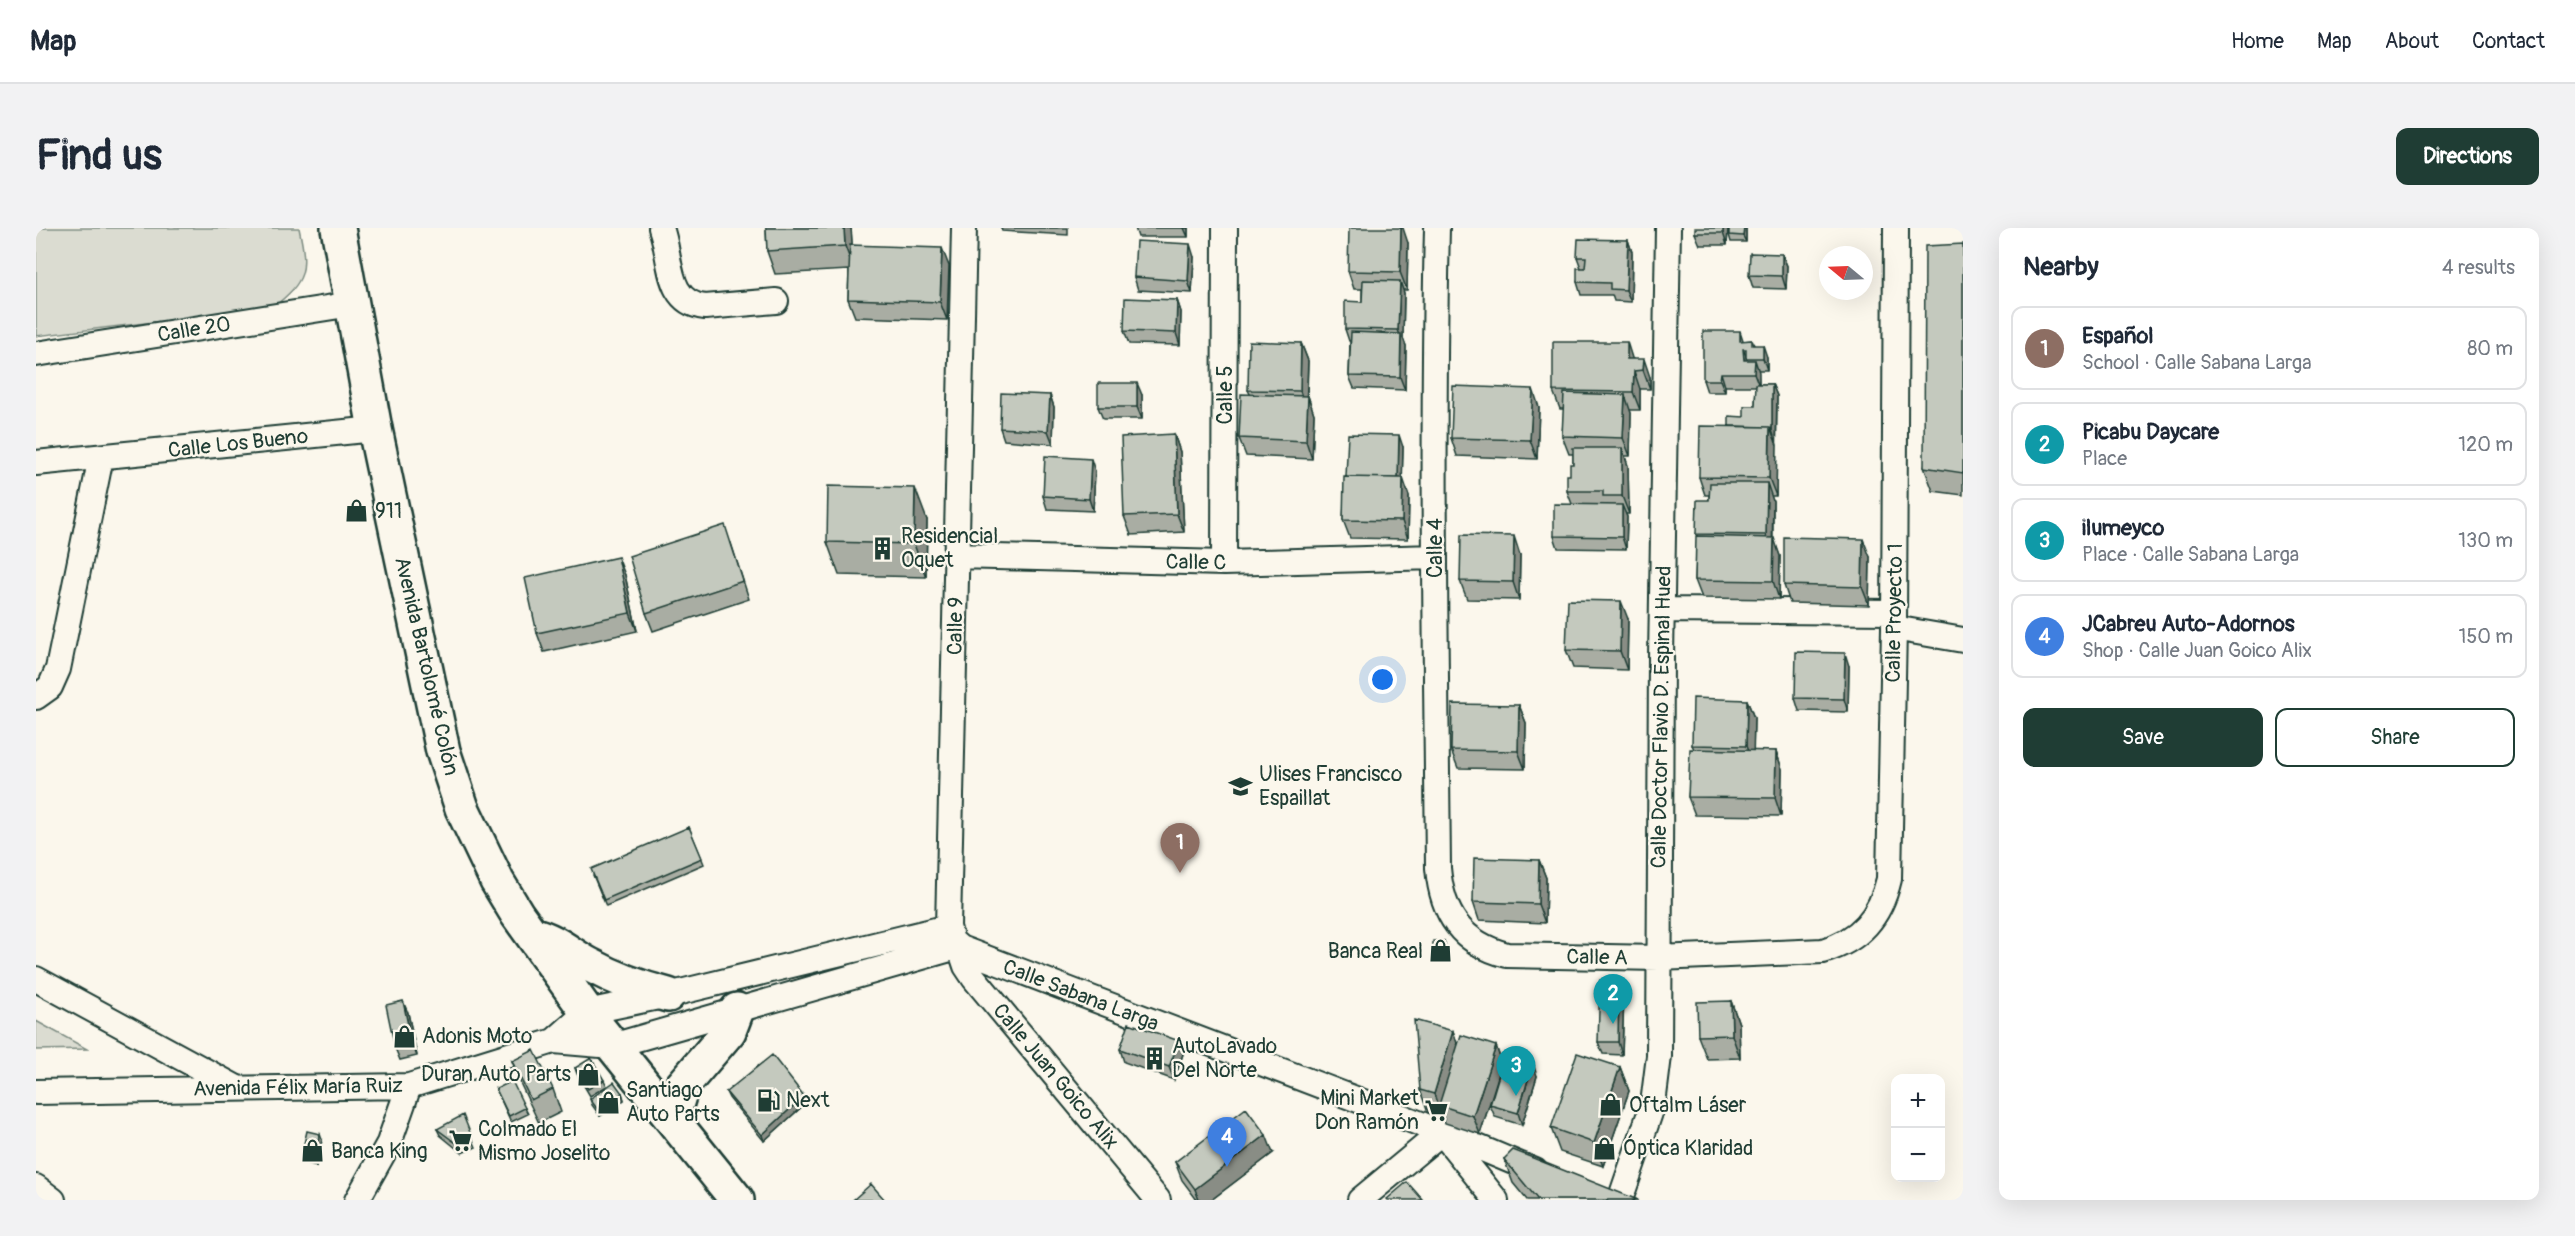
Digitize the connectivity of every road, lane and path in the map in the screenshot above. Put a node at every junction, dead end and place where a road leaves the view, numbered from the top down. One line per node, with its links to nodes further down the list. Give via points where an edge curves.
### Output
1 (338, 228): 9 (main road, Avenida Bartolomé Colón)
2 (661, 228): 8 (street, via 674,285 686,301 705,307)
3 (964, 228): 14 (street, Calle 9)
4 (1226, 228): 16 (street, Calle 5)
5 (1437, 228): 15 (street, Calle 4)
6 (1668, 228): 17 (street, Calle Doctor Flavio D. Espinal Hued)
7 (1896, 228): 18 (street, Calle Proyecto 1)
8 (776, 301)
9 (352, 304): 10 (street, Calle 20); 11 (main road, Avenida Bartolomé Colón)
10 (36, 354)
11 (375, 429): 12 (street, Calle Los Bueno); 22 (main road, Avenida Bartolomé Colón, via 443,752 462,808 496,881)
12 (101, 457): 13 (street, Calle Los Bueno); 20 (street, via 58,669 50,687)
13 (36, 463)
14 (957, 556): 16 (street, Calle C); 23 (street, Calle 9)
15 (1436, 557): 16 (street, Calle C); 21 (street, Calle 4)
16 (1224, 563)
17 (1663, 610): 18 (street); 25 (street, Calle Doctor Flavio D. Espinal Hued)
18 (1894, 620): 19 (street); 24 (street, Calle Proyecto 1, via 1889,879 1885,897 1860,933 1837,947)
19 (1963, 639)
20 (36, 697)
21 (1438, 868): 25 (street, Calle A, via 1448,911 1474,942 1487,950 1507,955)
22 (531, 934): 27 (main road, via 558,944 625,982); 29 (main road, Avenida Bartolomé Colón)
23 (955, 941): 27 (street); 28 (street); 36 (street, Calle Sabana Larga); 42 (street, Calle Juan Goico Alix, via 974,978)
24 (1808, 952): 25 (street, Calle A)
25 (1659, 958): 45 (street, Calle Doctor Flavio D. Espinal Hued, via 1658,1080)
26 (36, 979): 33 (street)
27 (668, 995): 29 (street)
28 (737, 1010): 31 (street); 35 (main road, via 729,1031 682,1086)
29 (587, 1012): 30 (street, Avenida Félix María Ruiz); 31 (main road, Avenida Bartolomé Colón)
30 (554, 1041): 31 (street, Avenida Félix María Ruiz); 32 (street, Avenida Félix María Ruiz)
31 (612, 1046): 35 (main road, Avenida Bartolomé Colón)
32 (409, 1086): 33 (street, Avenida Félix María Ruiz); 40 (street, via 389,1143)
33 (239, 1089): 34 (street, Avenida Félix María Ruiz)
34 (36, 1092)
35 (672, 1118): 41 (main road, Avenida Bartolomé Colón)
36 (1442, 1132): 37 (street, Calle Sabana Larga); 43 (street); 44 (street)
37 (1561, 1182)
38 (36, 1187): 39 (street)
39 (53, 1200)
40 (357, 1200)
41 (738, 1200)
42 (1158, 1200)
43 (1360, 1200)
44 (1496, 1200)
45 (1620, 1200)

